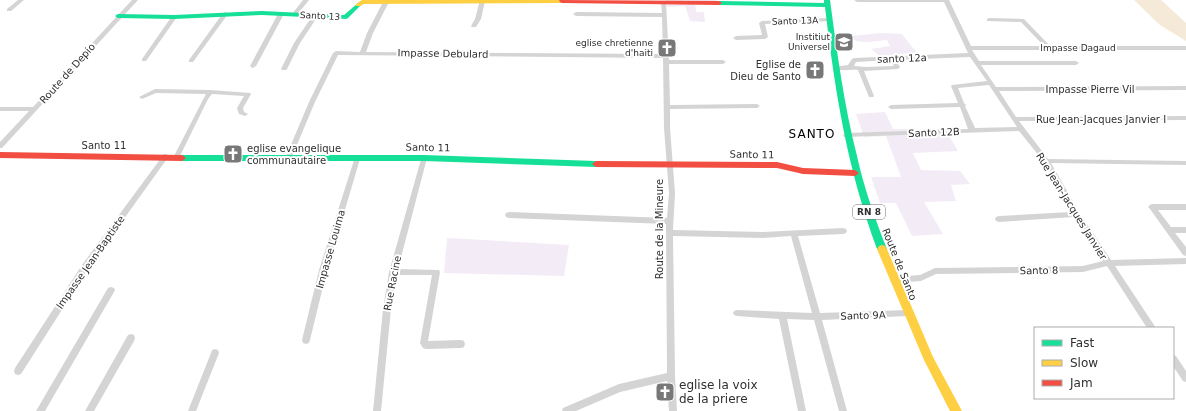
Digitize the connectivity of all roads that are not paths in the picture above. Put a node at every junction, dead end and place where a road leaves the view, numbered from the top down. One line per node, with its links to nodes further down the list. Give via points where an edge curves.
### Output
1 (20, 0): 15 (street)
2 (134, 0): 21 (street, Route de Depio)
3 (306, 0): 18 (street)
4 (397, 0): 8 (street, Santo 13); 13 (street, Santo 13)
5 (545, 0): 10 (street, Santo 13); 11 (street, Santo 13)
6 (858, 0): 7 (street)
7 (946, 0): 29 (street, Rue Jean-Jacques Janvier)
8 (438, 1): 9 (street, Santo 13)
9 (457, 1): 10 (street, Santo 13)
10 (482, 1): 26 (street)
11 (597, 1): 12 (street, Santo 13)
12 (664, 1): 14 (street, Santo 13); 20 (street, Route de la Mineure)
13 (386, 2): 22 (street, Santo 13, via 362,2 346,17); 31 (street)
14 (828, 3): 24 (street, Route de Santo / RN 8)
15 (9, 10)
16 (225, 14): 17 (street, Santo 13); 23 (street, Santo 13); 36 (street)
17 (281, 14): 18 (street, Santo 13); 40 (street)
18 (295, 14): 22 (street, Santo 13)
19 (576, 14): 20 (street)
20 (664, 15): 33 (street, Route de la Mineure)
21 (118, 16): 23 (street, Santo 13); 55 (street, Route de Depio)
22 (315, 16): 43 (street)
23 (174, 17): 35 (street)
24 (829, 20): 27 (street, Santo 13A, via 762,23 764,37); 42 (street, Route de Santo / RN 8)
25 (989, 20): 28 (street, via 1022,20)
26 (474, 26)
27 (736, 38)
28 (1048, 47): 29 (street, Impasse Dagaud); 30 (street, Impasse Dagaud)
29 (969, 48): 32 (street, Rue Jean-Jacques Janvier)
30 (1186, 48)
31 (363, 52): 33 (street, Impasse Debulard); 67 (street, Impasse Debulard, via 334,54)
32 (972, 55): 34 (street, santo 12a); 38 (street, Rue Jean-Jacques Janvier)
33 (666, 59): 37 (street, Impasse Debulard); 52 (street, Route de la Mineure)
34 (891, 59): 41 (street, santo 12a, via 854,60); 44 (street, via 896,68)
35 (144, 60)
36 (191, 61)
37 (723, 62)
38 (977, 63): 39 (street); 45 (street, Rue Jean-Jacques Janvier)
39 (1076, 63)
40 (253, 66)
41 (850, 67): 42 (street, santo 12a); 44 (street)
42 (836, 68): 61 (street, Route de Santo / RN 8)
43 (284, 69)
44 (861, 69): 48 (street)
45 (992, 86): 46 (street, Impasse Pierre Vil); 50 (street, Impasse Pierre Vil, via 954,86); 58 (street, Rue Jean-Jacques Janvier)
46 (1186, 88)
47 (210, 92): 49 (street, via 155,91); 56 (street, via 248,94 240,108 241,113); 65 (street)
48 (871, 96)
49 (142, 97)
50 (963, 105): 53 (street); 60 (street)
51 (757, 106): 52 (street)
52 (667, 107): 71 (street, Route de la Mineure)
53 (891, 107)
54 (0, 109): 55 (street)
55 (35, 109): 62 (street, Route de Depio)
56 (245, 114)
57 (1186, 118): 58 (street, Rue Jean-Jacques Janvier I)
58 (1016, 119): 59 (street, Rue Jean-Jacques Janvier)
59 (1021, 129): 60 (street, Santo 12B); 69 (street, Rue Jean-Jacques Janvier)
60 (972, 130): 61 (street, Santo 12B)
61 (846, 135): 72 (street, Route de Santo / RN 8)
62 (2, 143)
63 (0, 155): 64 (street, Santo 11)
64 (166, 156): 65 (street, Santo 11); 99 (street, Impasse Jean-Baptiste, via 85,267)
65 (177, 156): 67 (street, Santo 11)
66 (424, 158): 68 (street, Santo 11); 71 (street, Santo 11); 86 (street, Rue Racine)
67 (288, 159): 68 (street, Santo 11)
68 (357, 159): 95 (street, Impasse Louima, via 323,270)
69 (1046, 161): 70 (street); 74 (street, Rue Jean-Jacques Janvier)
70 (1186, 163)
71 (669, 166): 72 (street, Santo 11, via 777,166 802,171); 77 (street, Route de la Mineure, via 672,192)
72 (855, 173): 87 (street, Route de Santo / RN 8)
73 (1186, 207): 78 (street, via 1152,207)
74 (1076, 214): 76 (street); 85 (street, Rue Jean-Jacques Janvier)
75 (509, 215): 77 (street)
76 (999, 219)
77 (670, 221): 81 (street, Route de la Mineure)
78 (1169, 230): 79 (street); 83 (street)
79 (1186, 230)
80 (843, 231): 82 (street)
81 (669, 233): 82 (street); 100 (street, Route de la Mineure)
82 (794, 234): 92 (street)
83 (1186, 253)
84 (1186, 261): 85 (street, Santo 8)
85 (1107, 263): 87 (street, Santo 8, via 1082,269 935,271 922,278); 93 (street, Rue Jean-Jacques Janvier)
86 (393, 272): 96 (street, via 436,272 424,343); 105 (street, Rue Racine)
87 (894, 280): 90 (street, Route de Santo / RN 8)
88 (111, 290): 102 (street)
89 (737, 312): 91 (street, Santo 9A)
90 (908, 313): 92 (street, Santo 9A); 110 (street, Route de Santo / RN 8)
91 (782, 315): 92 (street, Santo 9A); 108 (street)
92 (818, 317): 109 (street)
93 (1151, 327)
94 (131, 338): 103 (street)
95 (306, 340)
96 (461, 344)
97 (215, 354): 104 (street)
98 (1174, 360): 101 (street)
99 (18, 371)
100 (671, 376): 106 (street, via 619,388); 107 (street, Route de la Mineure)
101 (1186, 378)
102 (40, 411)
103 (89, 411)
104 (192, 411)
105 (377, 411)
106 (566, 411)
107 (673, 411)
108 (802, 411)
109 (843, 411)
110 (956, 411)

